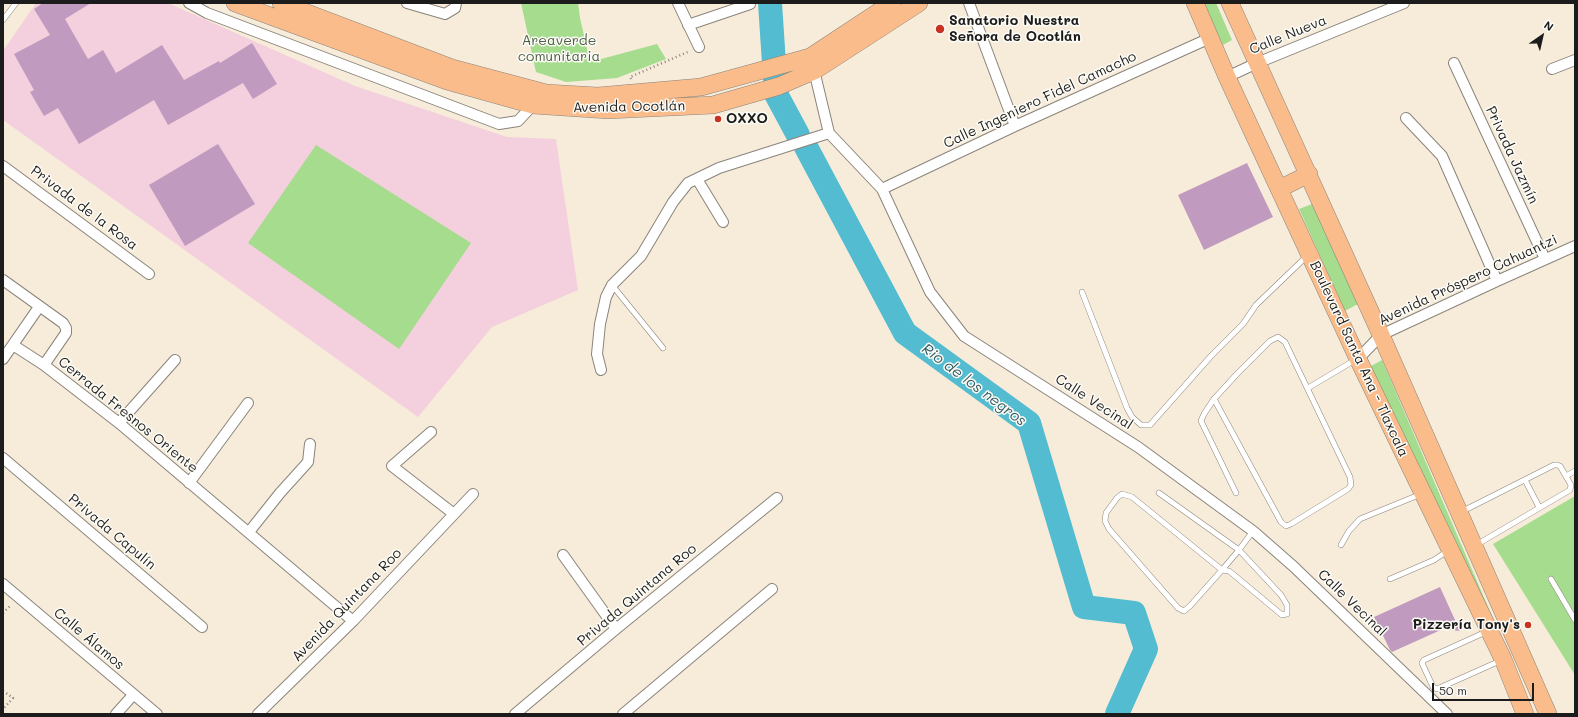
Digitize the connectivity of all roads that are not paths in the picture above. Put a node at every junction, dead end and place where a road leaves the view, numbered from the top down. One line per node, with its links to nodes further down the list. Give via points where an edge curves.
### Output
1 (16, 3): 15 (lane)
2 (189, 3): 25 (street, via 207,13 499,124 518,121)
3 (235, 3): 25 (main road, Avenida Ocotlán, via 447,81)
4 (281, 3): 22 (main road, Avenida Ocotlán, via 452,68 546,93 598,96 701,87 784,64)
5 (407, 3): 6 (street, via 445,14 455,8)
6 (456, 3)
7 (678, 3): 16 (street)
8 (892, 3): 22 (main road, Avenida Ocotlán)
9 (919, 3): 22 (main road, Avenida Ocotlán)
10 (969, 3): 27 (street)
11 (1195, 3): 17 (main road, Boulevard Santa Ana - Tlaxcala)
12 (1230, 3): 20 (main road, Boulevard Santa Ana - Tlaxcala)
13 (1404, 3): 20 (street, Calle Nueva)
14 (750, 4): 16 (street)
15 (3, 20)
16 (688, 25): 18 (street)
17 (1210, 38): 24 (main road, Boulevard Santa Ana - Tlaxcala); 27 (street, Calle Ingeniero Fidel Camacho)
18 (699, 47)
19 (1575, 60): 23 (street)
20 (1257, 63): 24 (street, Calle Nueva); 30 (main road, Boulevard Santa Ana - Tlaxcala)
21 (1454, 63): 37 (street, Privada Jazmín)
22 (812, 64): 25 (main road, Avenida Ocotlán, via 788,82 713,105 608,110); 28 (street, Calle Vecinal)
23 (1552, 69)
24 (1227, 77): 33 (main road, Boulevard Santa Ana - Tlaxcala)
25 (533, 105)
26 (1406, 118): 40 (street, via 1442,156)
27 (1015, 126): 32 (street, Calle Ingeniero Fidel Camacho)
28 (829, 133): 31 (street, via 719,168); 32 (street, Calle Vecinal)
29 (3, 166): 38 (street, Privada de la Rosa)
30 (1308, 174): 33 (main road); 44 (main road, Boulevard Santa Ana - Tlaxcala)
31 (697, 179): 34 (street); 41 (street, via 688,183 674,202 641,256)
32 (882, 189): 71 (street, Calle Vecinal, via 930,292 964,336 1138,447)
33 (1279, 189): 36 (main road, Boulevard Santa Ana - Tlaxcala)
34 (723, 222)
35 (1575, 246): 37 (street, Avenida Próspero Cahuantzi)
36 (1309, 254): 42 (lane, via 1256,305 1243,324 1150,425 1141,425 1127,408); 48 (main road, Boulevard Santa Ana - Tlaxcala)
37 (1545, 259): 40 (street, Avenida Próspero Cahuantzi)
38 (149, 274)
39 (3, 280): 43 (street)
40 (1497, 281): 44 (street, Avenida Próspero Cahuantzi)
41 (612, 284): 46 (lane); 51 (street, via 606,297 600,324 597,354)
42 (1082, 292)
43 (39, 307): 45 (street); 50 (street, via 63,323 66,328 66,333)
44 (1381, 335): 48 (street, Avenida Próspero Cahuantzi); 69 (main road, Boulevard Santa Ana - Tlaxcala)
45 (13, 345): 47 (street); 50 (street, Cerrada Fresnos Oriente)
46 (663, 348)
47 (3, 359)
48 (1358, 359): 52 (lane); 66 (main road, Boulevard Santa Ana - Tlaxcala)
49 (175, 360): 55 (street)
50 (44, 365): 55 (street, Cerrada Fresnos Oriente)
51 (600, 370)
52 (1308, 388): 53 (lane, via 1285,342 1278,337 1255,355); 53 (lane, via 1351,484 1348,489 1286,526 1281,522)
53 (1214, 399): 64 (lane, via 1201,421)
54 (248, 404): 62 (street)
55 (119, 423): 62 (street, Cerrada Fresnos Oriente)
56 (431, 432): 70 (street, via 392,466)
57 (310, 444): 72 (street, via 308,462)
58 (3, 458): 85 (street, Privada Capulín)
59 (1575, 471): 60 (lane)
60 (1566, 476): 61 (lane, via 1557,465); 68 (lane, via 1572,487 1570,490)
61 (1525, 480): 68 (lane); 69 (lane)
62 (189, 483): 72 (street, Cerrada Fresnos Oriente)
63 (1159, 493): 75 (lane)
64 (1236, 493)
65 (474, 494): 70 (street, Avenida Quintana Roo)
66 (1422, 494): 73 (lane, via 1360,519 1349,531); 76 (main road, Boulevard Santa Ana - Tlaxcala)
67 (777, 498): 86 (street, Privada Quintana Roo)
68 (1539, 507): 74 (lane)
69 (1458, 513): 74 (main road, Boulevard Santa Ana - Tlaxcala)
70 (454, 514): 84 (street, Avenida Quintana Roo)
71 (1253, 531): 75 (lane); 97 (street, Calle Vecinal)
72 (249, 532): 84 (street, Cerrada Fresnos Oriente)
73 (1342, 545)
74 (1473, 546): 90 (main road, Boulevard Santa Ana - Tlaxcala)
75 (1239, 550): 78 (lane); 78 (lane, via 1280,595 1287,605 1287,614 1282,615 1229,571)
76 (1449, 550): 79 (lane, via 1434,560); 87 (main road, Boulevard Santa Ana - Tlaxcala)
77 (563, 555): 86 (street)
78 (1222, 570): 78 (lane, via 1132,497 1122,494 1106,513 1105,521 1109,528 1178,608 1184,610 1190,606)
79 (1390, 579)
80 (1551, 579): 83 (lane)
81 (3, 584): 89 (street, Calle Álamos)
82 (772, 589): 96 (street)
83 (1575, 620)
84 (353, 621): 94 (street, Avenida Quintana Roo)
85 (202, 627)
86 (616, 630): 95 (street, Privada Quintana Roo)
87 (1489, 630): 88 (main road, Boulevard Santa Ana - Tlaxcala); 88 (lane, via 1424,660 1422,663 1433,687 1437,689)
88 (1503, 659): 91 (main road, Boulevard Santa Ana - Tlaxcala)
89 (133, 695): 92 (street); 93 (street, Calle Álamos)
90 (1547, 710)
91 (1525, 713)
92 (116, 714)
93 (157, 714)
94 (258, 714)
95 (515, 714)
96 (623, 714)
97 (1447, 714)

